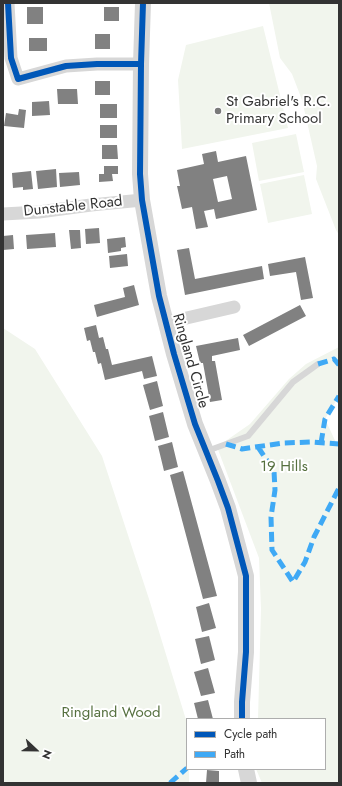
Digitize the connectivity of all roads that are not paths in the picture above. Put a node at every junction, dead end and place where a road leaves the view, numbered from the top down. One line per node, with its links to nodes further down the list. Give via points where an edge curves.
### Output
1 (8, 3): 3 (street, via 11,58 18,79 66,66)
2 (143, 3): 3 (street, Ringland Circle)
3 (141, 64): 4 (street, Ringland Circle)
4 (142, 200): 5 (street, Dunstable Road); 7 (street, Ringland Circle)
5 (3, 214)
6 (234, 307): 7 (street)
7 (165, 323): 9 (street, Ringland Circle, via 195,424)
8 (318, 364): 9 (lane, via 293,382 248,436)
9 (206, 451): 10 (street, Ringland Circle, via 228,508 246,576 246,652)
10 (242, 718)
11 (246, 770): 12 (street)
12 (249, 783)

